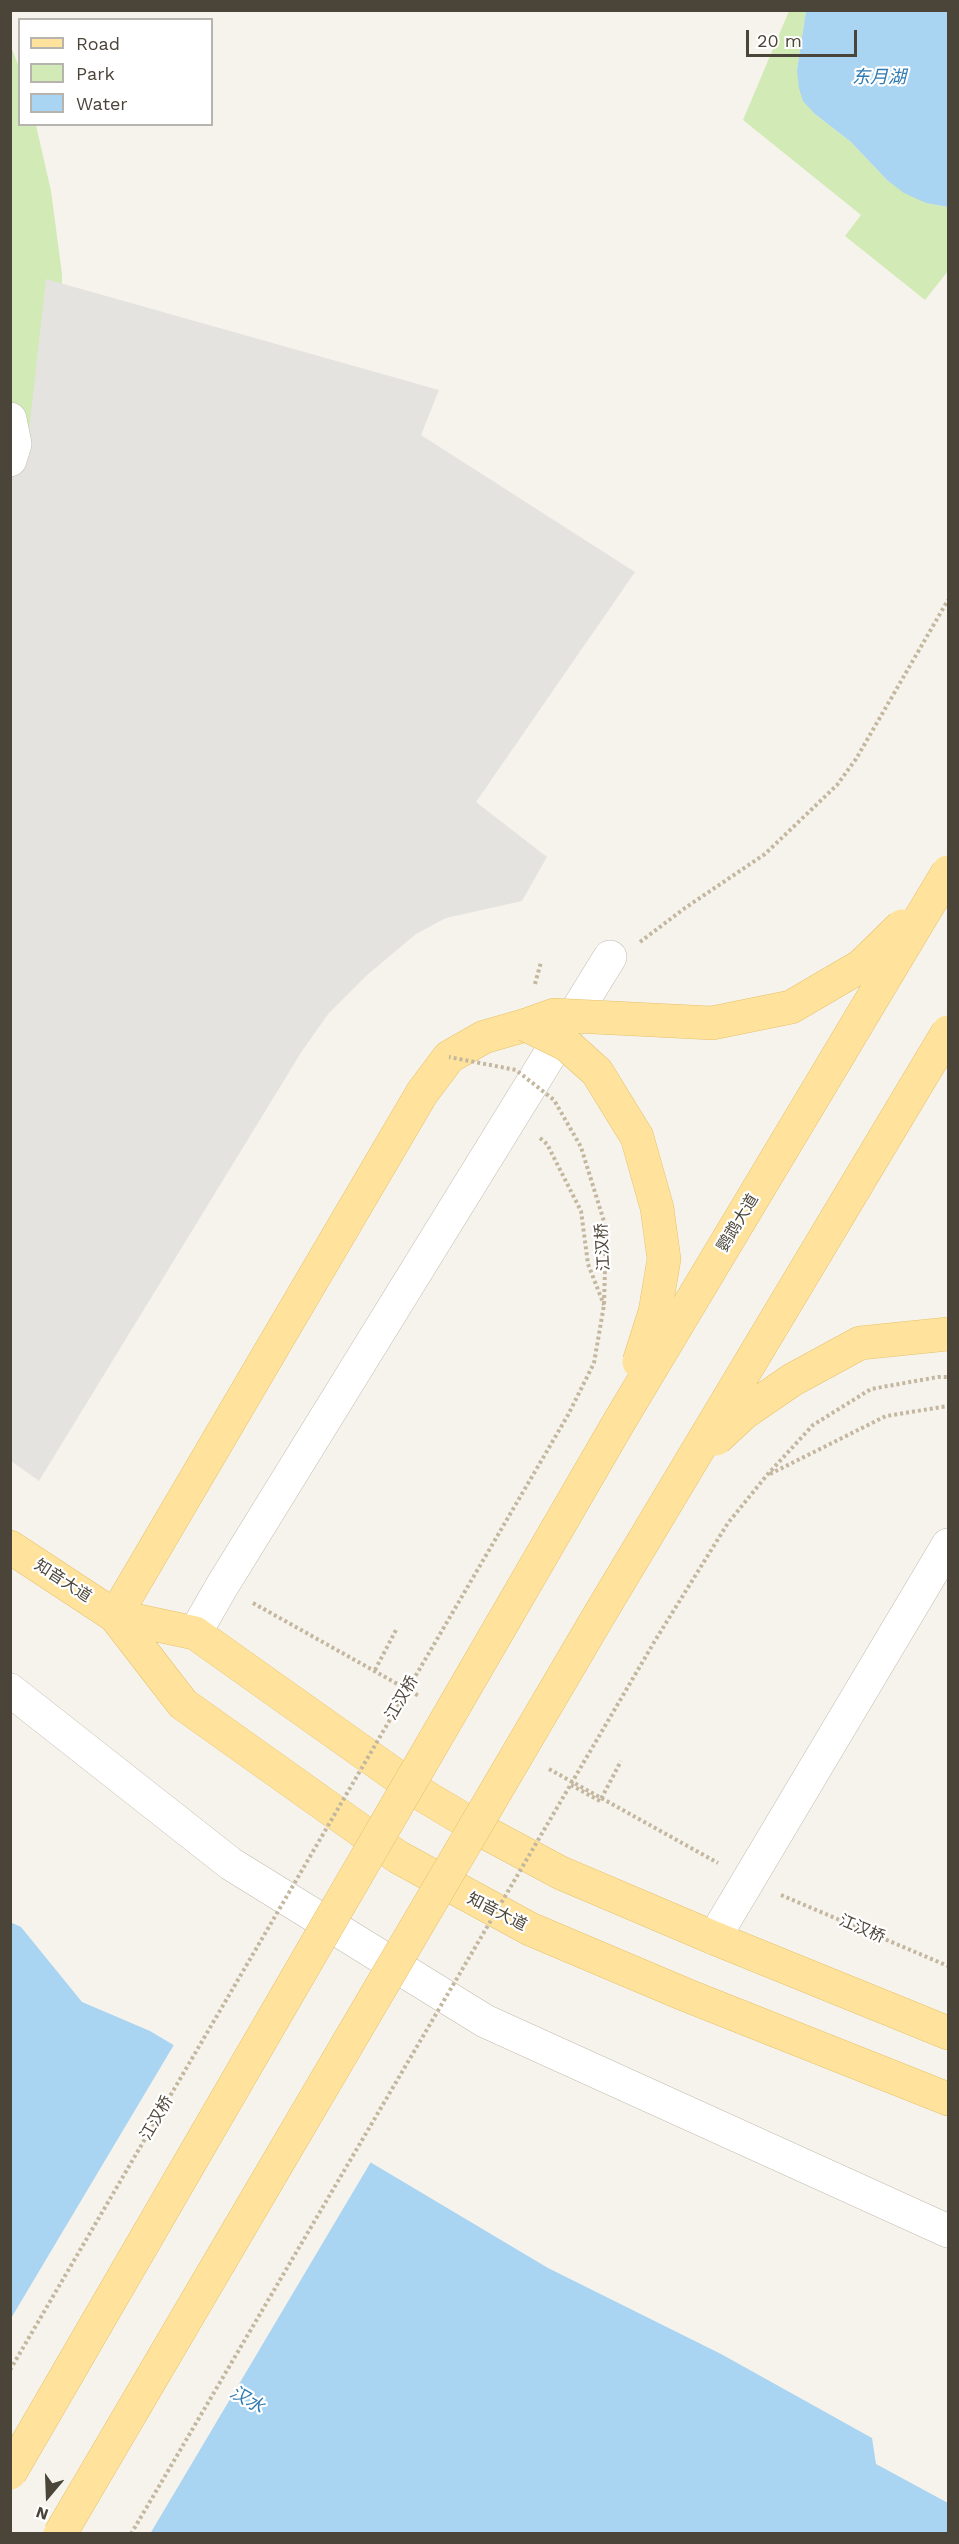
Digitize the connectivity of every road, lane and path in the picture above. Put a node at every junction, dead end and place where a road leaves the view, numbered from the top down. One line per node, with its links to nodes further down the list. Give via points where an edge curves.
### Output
1 (10, 419): 2 (street, via 15,444)
2 (10, 460)
3 (948, 600): 5 (path, via 856,759 817,807 765,854 638,943)
4 (942, 883): 6 (main road, bridge, via 861,966 791,1007 712,1023 554,1015); 14 (main road, 鹦鹉大道, bridge)
5 (610, 957): 9 (street)
6 (526, 1025): 8 (main road, via 484,1037); 14 (main road, bridge, via 567,1045 597,1072 637,1137 657,1208 664,1259 655,1312)
7 (948, 1032): 15 (main road, bridge)
8 (449, 1057): 10 (path, 江汉桥, bridge, via 516,1070 554,1100 580,1147 606,1228); 19 (main road, via 422,1093)
9 (513, 1114): 10 (path, via 547,1144 580,1210 588,1264); 21 (street)
10 (604, 1305): 22 (path, 江汉桥, bridge, via 594,1363 568,1414)
11 (948, 1334): 15 (main road, bridge, via 860,1343 782,1386 744,1413)
12 (948, 1377): 16 (path, bridge, via 871,1389 813,1425)
13 (948, 1406): 16 (path, bridge, via 886,1416)
14 (619, 1422): 33 (main road, 鹦鹉大道, bridge)
15 (692, 1460): 34 (main road, bridge)
16 (767, 1475): 25 (path, bridge, via 728,1523)
17 (948, 1545): 27 (street)
18 (10, 1547): 19 (main road, 知音大道)
19 (115, 1616): 21 (main road, 知音大道); 30 (main road, 知音大道, via 183,1704 398,1857 530,1929)
20 (396, 1630): 22 (path, via 374,1670)
21 (195, 1633): 27 (main road, 知音大道, via 426,1797 479,1829 561,1873)
22 (407, 1689): 32 (path, 江汉桥, bridge)
23 (10, 1690): 31 (street, via 231,1864 485,2021)
24 (621, 1761): 25 (path, bridge, via 600,1801)
25 (571, 1785): 35 (path, bridge)
26 (775, 1892): 28 (path, 江汉桥)
27 (714, 1938): 29 (main road, 知音大道)
28 (948, 1966)
29 (948, 2033)
30 (948, 2099)
31 (948, 2231)
32 (10, 2370)
33 (10, 2473)
34 (60, 2534)
35 (131, 2534)

